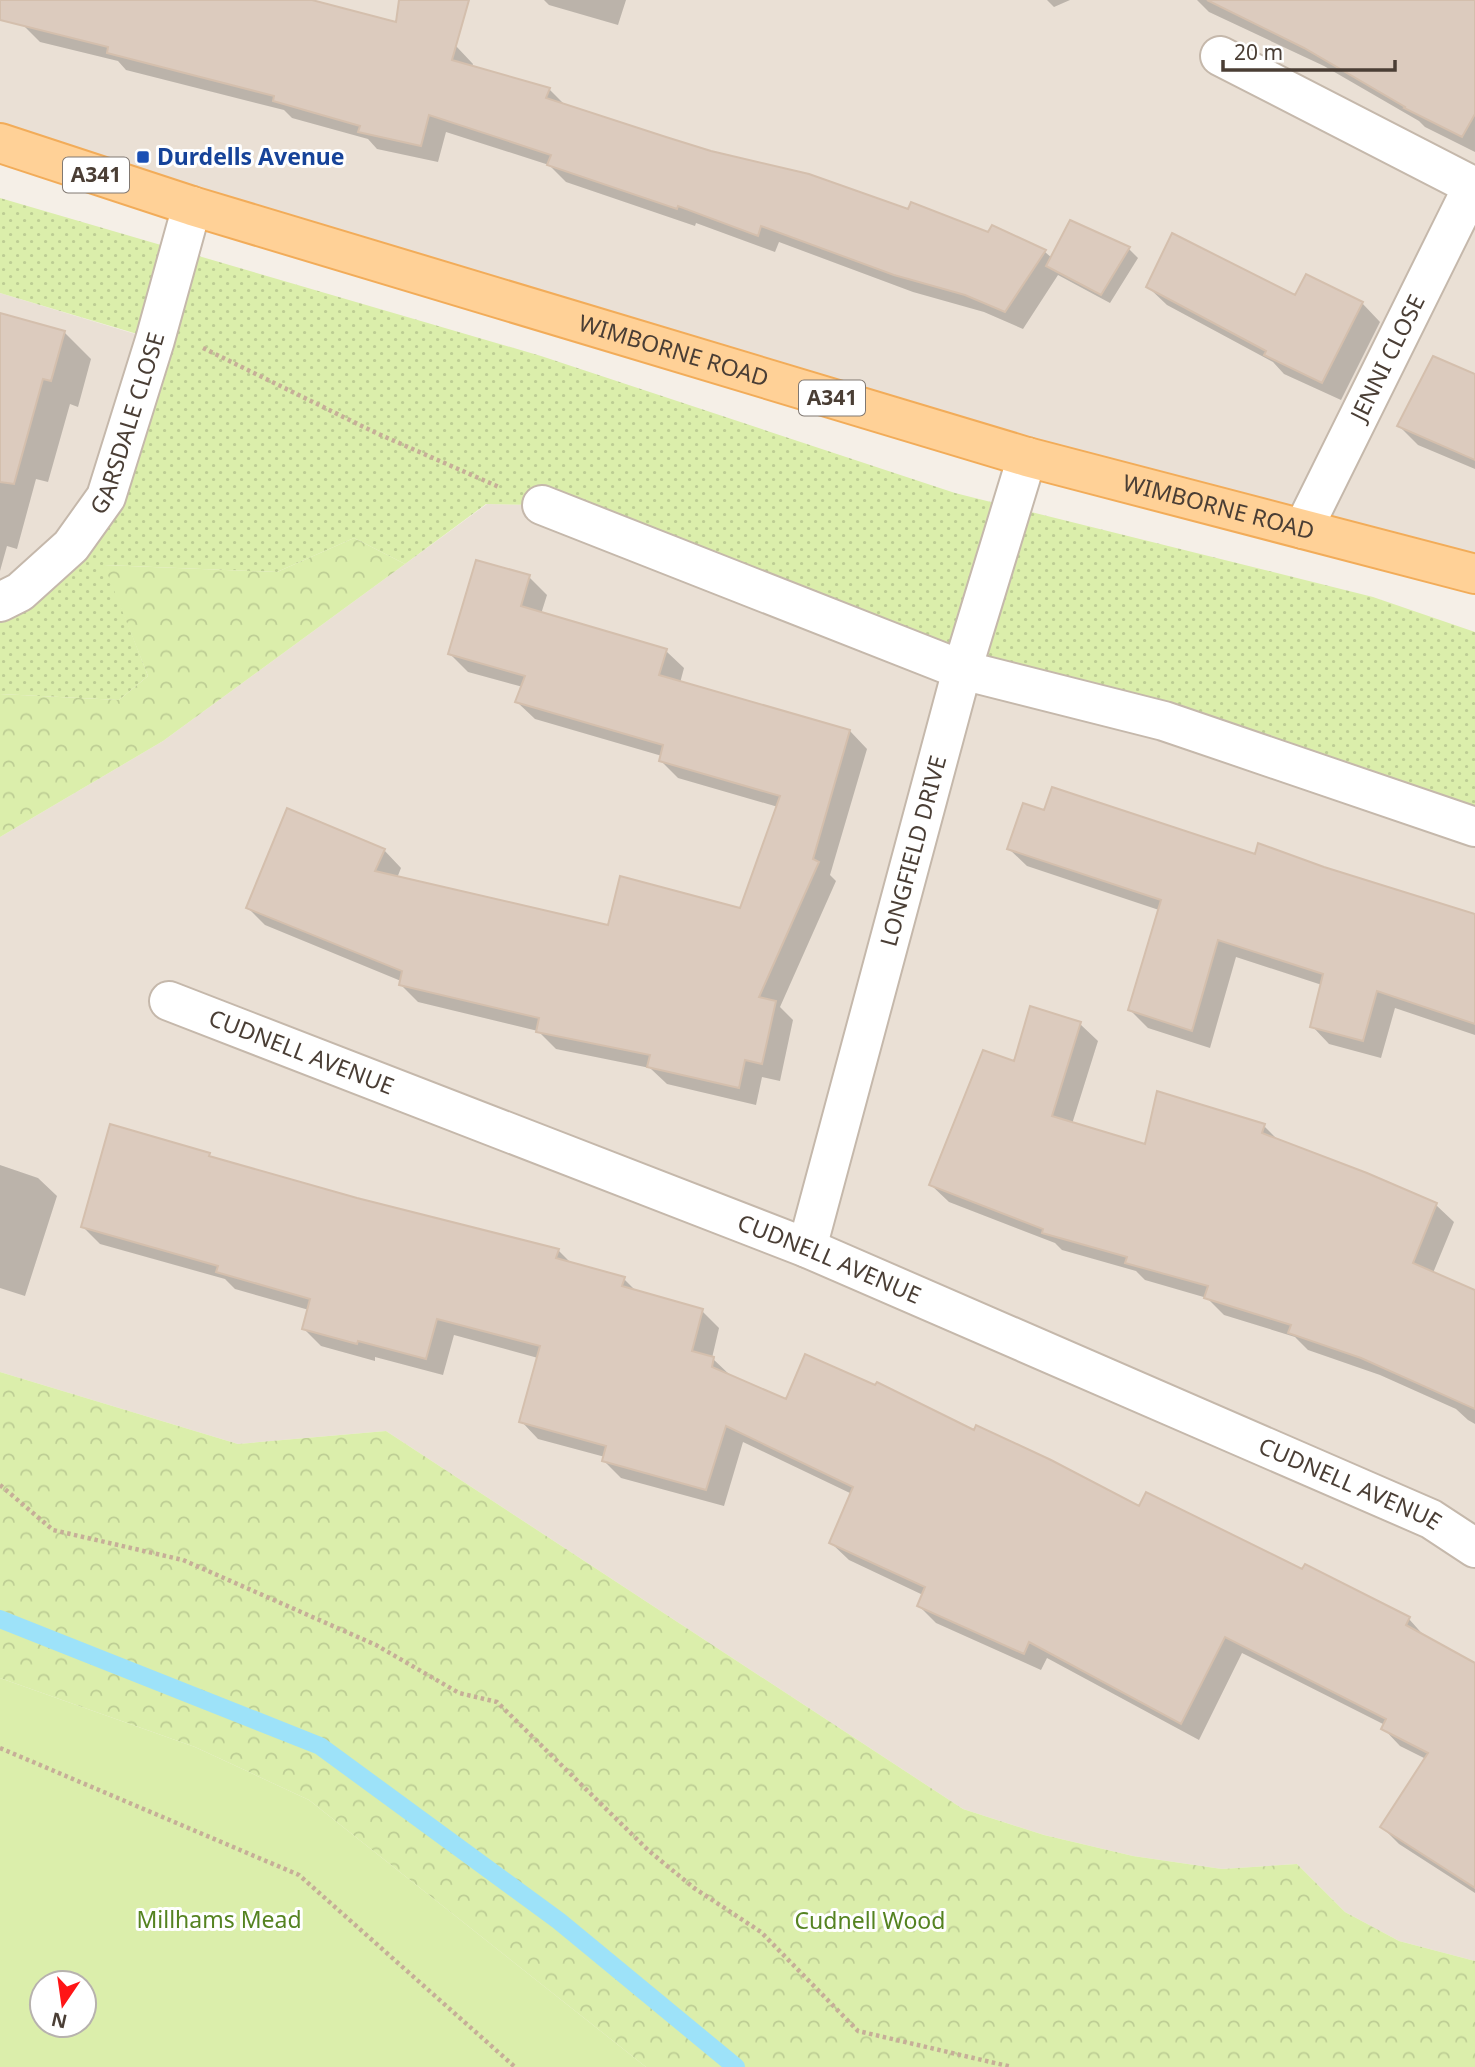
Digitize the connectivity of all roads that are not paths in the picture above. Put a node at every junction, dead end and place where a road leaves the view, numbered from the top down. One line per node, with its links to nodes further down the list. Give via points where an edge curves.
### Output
1 (1220, 56): 3 (street, JENNI CLOSE)
2 (0, 143): 4 (main road, WIMBORNE ROAD / A341)
3 (1474, 187): 7 (street, JENNI CLOSE)
4 (192, 206): 5 (main road, WIMBORNE ROAD / A341); 9 (street, GARSDALE CLOSE, via 106,497 71,546 20,592)
5 (1027, 457): 7 (main road, WIMBORNE ROAD / A341); 10 (street, LONGFIELD DRIVE)
6 (542, 505): 10 (street)
7 (1303, 529): 8 (main road, WIMBORNE ROAD / A341)
8 (1475, 574)
9 (0, 602)
10 (962, 670): 11 (street, via 1164,721); 13 (street, LONGFIELD DRIVE)
11 (1475, 827)
12 (169, 1001): 13 (street, CUDNELL AVENUE)
13 (807, 1248): 14 (street, CUDNELL AVENUE, via 1431,1519)
14 (1475, 1548)

